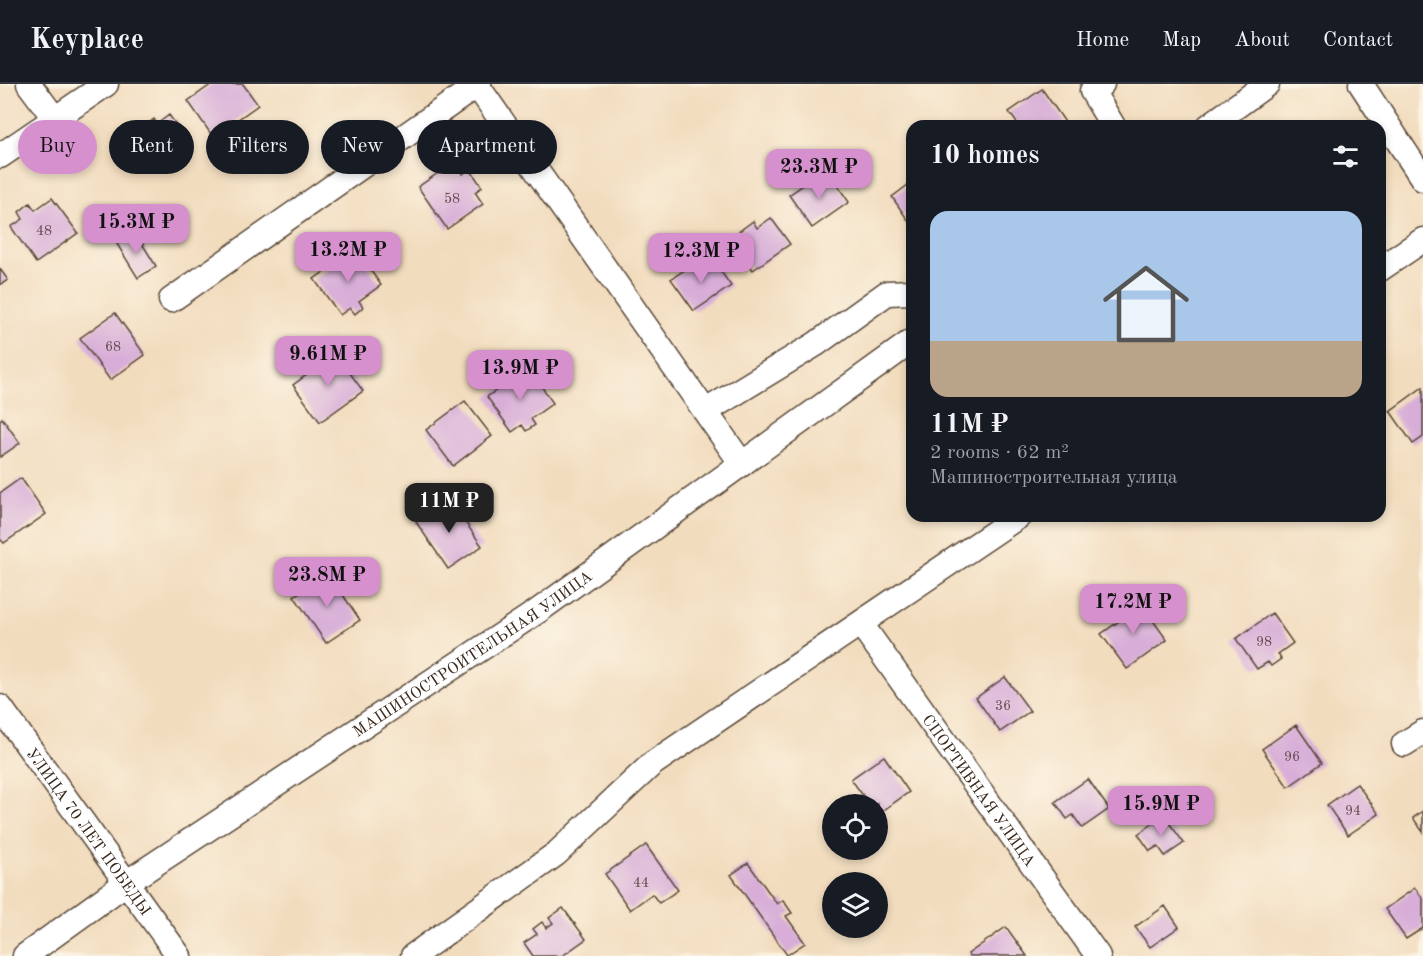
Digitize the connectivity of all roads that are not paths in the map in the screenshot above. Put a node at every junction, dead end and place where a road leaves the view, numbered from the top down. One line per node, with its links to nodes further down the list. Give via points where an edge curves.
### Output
1 (29, 84): 7 (street)
2 (106, 84): 7 (street)
3 (477, 84): 17 (street); 19 (street)
4 (1102, 84): 8 (street, via 1092,91)
5 (1268, 84): 9 (street)
6 (1361, 84): 10 (street)
7 (55, 119): 12 (street)
8 (1109, 120)
9 (1217, 120)
10 (1384, 120)
11 (1386, 122): 13 (street)
12 (0, 156)
13 (1423, 179)
14 (1423, 240): 15 (street)
15 (1386, 266)
16 (906, 292): 19 (street, via 887,293 816,344)
17 (171, 300)
18 (906, 345): 20 (street, МАШИНОСТРОИТЕЛЬНАЯ УЛИЦА)
19 (706, 411): 20 (street)
20 (742, 464): 24 (street, МАШИНОСТРОИТЕЛЬНАЯ УЛИЦА, via 538,611)
21 (1010, 522): 22 (street)
22 (861, 624): 27 (street, via 652,764 556,854); 28 (street, СПОРТИВНАЯ УЛИЦА)
23 (0, 707): 24 (street, УЛИЦА 70 ЛЕТ ПОБЕДЫ)
24 (126, 883): 25 (street, МАШИНОСТРОИТЕЛЬНАЯ УЛИЦА); 26 (street, УЛИЦА 70 ЛЕТ ПОБЕДЫ)
25 (25, 956)
26 (179, 956)
27 (413, 956)
28 (1098, 956)

